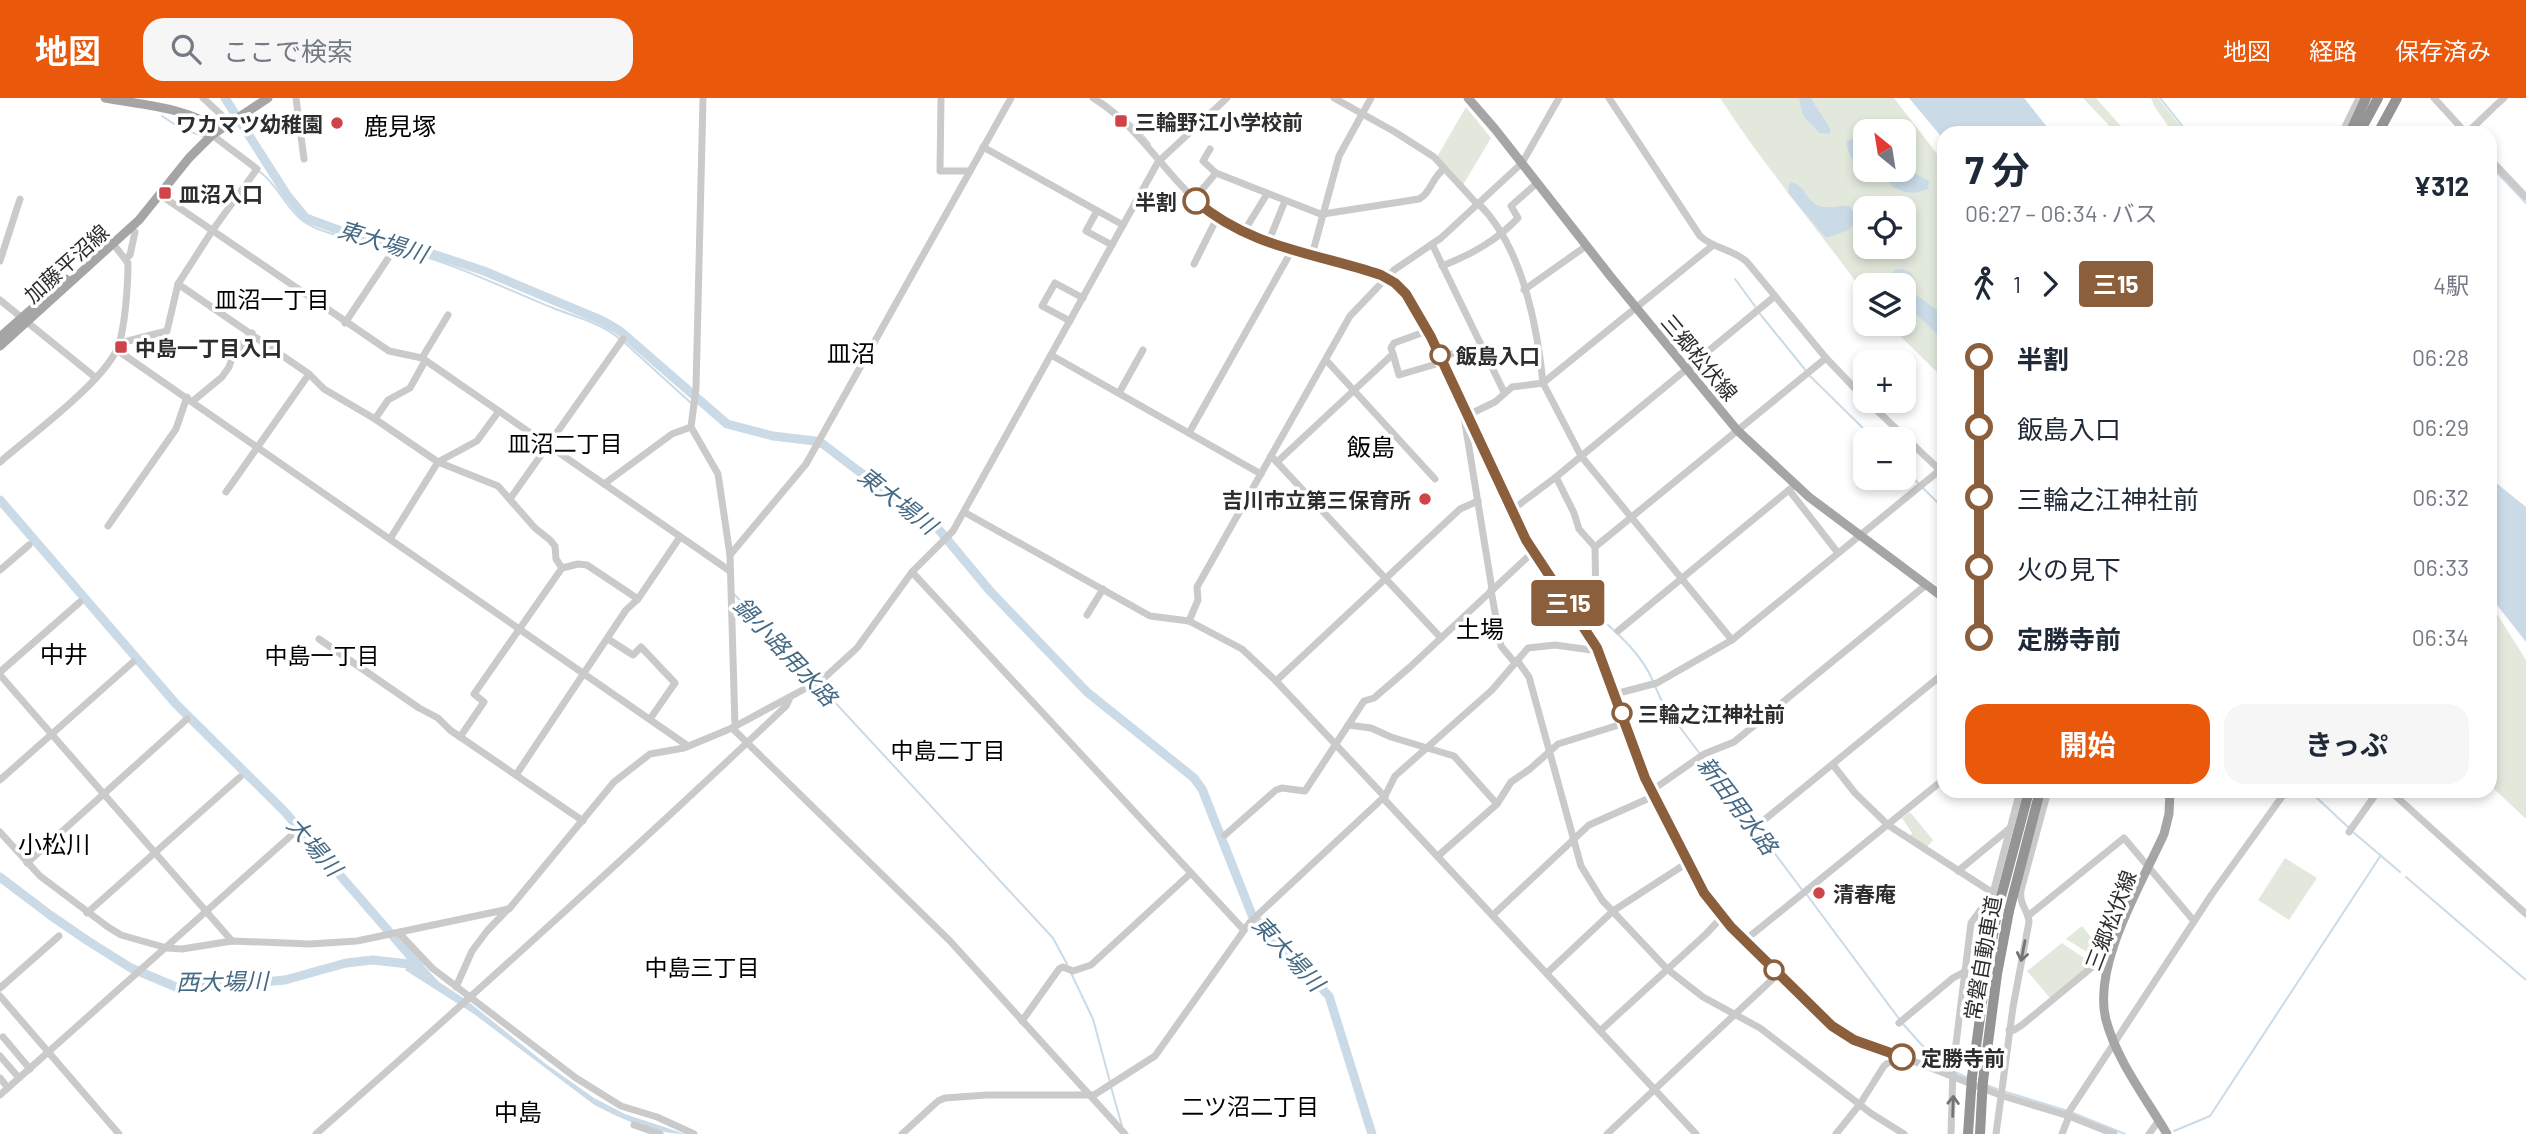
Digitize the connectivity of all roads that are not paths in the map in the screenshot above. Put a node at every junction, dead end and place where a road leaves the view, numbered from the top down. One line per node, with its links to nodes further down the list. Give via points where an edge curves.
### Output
1 (105, 98): 33 (main road, via 191,115)
2 (203, 98): 24 (street)
3 (268, 98): 24 (main road, 加藤平沼線)
4 (296, 98): 36 (street)
5 (703, 98): 110 (street, via 696,395)
6 (941, 98): 41 (street, via 940,171)
7 (1011, 98): 34 (street)
8 (1093, 98): 37 (street, via 1128,123)
9 (1227, 98): 37 (street)
10 (1334, 98): 23 (street)
11 (1371, 98): 23 (street)
12 (1468, 98): 38 (main road, 三郷松伏線)
13 (1559, 98): 38 (street)
14 (1609, 98): 65 (street, via 1700,236)
15 (2359, 98): 25 (street)
16 (2366, 98): 26 (highway)
17 (2378, 98): 27 (highway)
18 (2390, 98): 28 (highway)
19 (2397, 98): 29 (highway)
20 (2403, 98): 30 (street)
21 (2434, 98): 31 (street)
22 (2504, 98): 32 (street)
23 (1361, 114): 40 (street, via 1434,157); 52 (street, via 1339,156)
24 (229, 122): 33 (main road, 加藤平沼線)
25 (2345, 126)
26 (2353, 126)
27 (2363, 126)
28 (2375, 126)
29 (2382, 126)
30 (2388, 126)
31 (2460, 126)
32 (2474, 126)
33 (215, 132): 44 (main road, 加藤平沼線); 56 (street, via 257,169)
34 (983, 147): 41 (street); 51 (street)
35 (1210, 149): 42 (street, via 1203,161)
36 (304, 159)
37 (1161, 160): 46 (street); 54 (street)
38 (1522, 163): 43 (main road, 三郷松伏線); 50 (street)
39 (2497, 166): 47 (street)
40 (1444, 169): 50 (street); 52 (street, via 1419,199)
41 (970, 172): 140 (street, via 802,471)
42 (1216, 173): 45 (street); 46 (street)
43 (1537, 183): 58 (street, via 1511,206 1518,218); 64 (main road, 三郷松伏線)
44 (159, 194): 56 (street); 60 (main road, 加藤平沼線, via 139,220)
45 (1267, 194): 49 (street); 55 (street)
46 (1197, 197): 53 (street)
47 (2526, 197)
48 (20, 199): 69 (street)
49 (1285, 201): 52 (street); 59 (street)
50 (1478, 204): 58 (street); 61 (street)
51 (1097, 211): 54 (street); 62 (street, via 1086,231)
52 (1323, 215): 67 (street)
53 (1217, 218): 55 (street); 70 (street)
54 (1123, 225): 62 (street)
55 (1245, 230): 59 (street)
56 (212, 231): 73 (street); 82 (street)
57 (135, 232): 68 (street)
58 (1503, 234): 71 (street, via 1469,256); 74 (street)
59 (1270, 240): 63 (street)
60 (112, 242): 68 (street); 80 (main road, 加藤平沼線)
61 (1432, 244): 71 (street); 72 (street)
62 (1112, 245): 76 (street)
63 (1290, 246): 67 (street); 112 (street)
64 (1586, 246): 74 (street); 78 (main road, 三郷松伏線)
65 (1712, 246): 75 (street, via 1741,257); 78 (street)
66 (395, 248): 82 (street)
67 (1313, 251): 72 (street)
68 (126, 258): 89 (street)
69 (0, 261)
70 (1194, 264)
71 (1442, 265): 87 (street)
72 (1390, 274): 83 (street); 96 (street, via 1350,316)
73 (178, 284): 84 (street); 89 (street, via 167,331)
74 (1524, 290): 100 (street)
75 (1775, 296): 94 (street); 97 (street)
76 (1083, 298): 81 (street); 81 (street, via 1055,283 1042,306)
77 (1, 303): 80 (street)
78 (1636, 308): 97 (main road, 三郷松伏線); 100 (street)
79 (448, 315): 95 (street)
80 (24, 320): 85 (main road, 加藤平沼線); 88 (main road, 加藤平沼線); 99 (street)
81 (1070, 321): 92 (street)
82 (345, 323): 95 (street, via 389,351)
83 (1427, 331): 91 (street, via 1394,343); 93 (street)
84 (252, 333): 98 (street); 105 (street, via 222,377)
85 (0, 337)
86 (623, 339): 113 (street)
87 (1482, 345): 93 (street); 103 (street)
88 (0, 346)
89 (118, 347): 99 (street); 105 (street)
90 (1143, 349): 104 (street)
91 (1393, 354): 93 (street, via 1399,375); 102 (street)
92 (1051, 355): 104 (street); 130 (street)
93 (1444, 358): 107 (street)
94 (1826, 358): 101 (street); 111 (street)
95 (424, 360): 106 (street); 109 (street, via 410,388 388,400)
96 (1326, 360): 102 (street); 116 (street)
97 (1687, 369): 111 (main road, 三郷松伏線); 115 (street)
98 (309, 374): 109 (street, via 324,389); 114 (street)
99 (96, 378): 117 (street)
100 (1543, 383): 103 (street); 115 (street)
101 (1853, 386)
102 (1355, 390): 116 (street); 123 (street)
103 (1504, 392): 107 (street, via 1495,402)
104 (1119, 393): 112 (street)
105 (190, 399): 114 (street); 132 (street, via 176,429)
106 (499, 411): 113 (street); 118 (street, via 477,441)
107 (1470, 413): 128 (street, via 1464,417); 129 (street)
108 (1880, 413): 119 (street)
109 (375, 419): 118 (street)
110 (691, 427): 124 (street, via 672,434); 140 (street, via 718,474)
111 (1737, 430): 125 (main road, 三郷松伏線); 131 (street)
112 (1189, 433): 120 (street)
113 (548, 445): 124 (street); 127 (street)
114 (258, 447): 126 (street); 135 (street)
115 (1581, 456): 122 (street); 131 (street)
116 (1274, 459): 120 (street); 145 (street)
117 (0, 462)
118 (438, 462): 127 (street, via 498,486); 135 (street)
119 (1937, 467)
120 (1261, 474): 154 (street, via 1197,587 1198,600)
121 (1937, 475): 133 (street)
122 (1556, 477): 129 (street); 137 (street, via 1579,529)
123 (1435, 479)
124 (604, 484): 134 (street)
125 (1792, 488): 133 (main road, 三郷松伏線); 139 (street); 146 (street)
126 (226, 492)
127 (510, 499): 141 (street, via 551,540)
128 (1478, 502): 145 (street, via 1460,509); 149 (street)
129 (1515, 508): 138 (street)
130 (964, 512): 144 (street, via 950,534); 148 (street)
131 (1631, 517): 137 (street); 146 (street)
132 (108, 526)
133 (1861, 535): 139 (street); 147 (main road, 三郷松伏線)
134 (680, 537): 143 (street); 151 (street)
135 (390, 539): 156 (street)
136 (29, 545): 142 (street)
137 (1595, 547): 155 (street, via 1593,610)
138 (1533, 552): 149 (street); 155 (street)
139 (1838, 553): 161 (street)
140 (730, 555): 143 (street)
141 (562, 568): 151 (street, via 587,565); 156 (street)
142 (0, 570)
143 (730, 572): 175 (street)
144 (912, 572): 170 (street, via 857,648 823,679); 216 (street)
145 (1386, 578): 158 (street); 168 (street)
146 (1682, 579): 157 (street); 161 (street)
147 (1926, 585): 150 (main road, 三郷松伏線); 189 (street, via 1734,742 1702,756)
148 (1103, 589): 153 (street); 154 (street, via 1150,616)
149 (1491, 589): 158 (street); 164 (street, via 1501,646)
150 (1937, 593)
151 (638, 598): 160 (street)
152 (80, 602): 165 (street)
153 (1087, 615)
154 (1189, 621): 168 (street, via 1242,649)
155 (1581, 621): 162 (street)
156 (519, 629): 166 (street); 177 (street, via 474,694 484,702)
157 (1618, 631)
158 (1441, 638): 174 (street, via 1374,698 1364,701)
159 (319, 639): 177 (street)
160 (608, 639): 166 (street); 172 (street, via 633,655 641,647 675,683)
161 (1732, 640): 169 (street, via 1654,684)
162 (1597, 648): 164 (street, via 1528,648); 169 (street)
163 (133, 662): 176 (street)
164 (1516, 662): 181 (street); 182 (street, via 1529,677)
165 (0, 674): 176 (street)
166 (585, 675): 172 (street); 184 (street)
167 (1937, 679): 183 (street)
168 (1276, 681): 179 (street)
169 (1615, 694): 173 (street)
170 (790, 699): 175 (street); 178 (street)
171 (187, 719): 188 (street)
172 (650, 719): 180 (street)
173 (1625, 723): 182 (street); 189 (street)
174 (1348, 725): 179 (street); 181 (street)
175 (734, 727): 178 (street); 180 (street)
176 (52, 734): 186 (street); 188 (street)
177 (460, 737): 184 (street)
178 (747, 743): 243 (street); 245 (street, via 950,941)
179 (1334, 744): 190 (street); 208 (street, via 1304,791 1276,790)
180 (688, 746): 200 (street, via 650,754 614,782)
181 (1429, 748): 190 (street, via 1395,776); 199 (street, via 1454,756)
182 (1549, 751): 199 (street, via 1511,782); 209 (street)
183 (1833, 765): 201 (street); 202 (street)
184 (516, 775): 200 (street)
185 (240, 777): 210 (street)
186 (0, 780)
187 (1937, 785): 202 (street)
188 (104, 794): 210 (street); 212 (street)
189 (1653, 794): 209 (street, via 1626,810 1601,817); 213 (street)
190 (1384, 798): 211 (street); 229 (street)
191 (2018, 798): 203 (street)
192 (2028, 798): 220 (highway, 常磐自動車道, bridge)
193 (2045, 798): 220 (highway, 常磐自動車道, bridge)
194 (2045, 798): 207 (street)
195 (2170, 798): 214 (main road, 三郷松伏線, via 2164,834)
196 (2281, 798): 228 (street)
197 (2373, 798): 205 (street)
198 (2398, 798): 224 (street)
199 (1497, 804): 211 (street)
200 (583, 821): 219 (street)
201 (1758, 825)
202 (1888, 825): 215 (street); 232 (street)
203 (2009, 829): 207 (street); 215 (street); 217 (street)
204 (0, 832): 212 (street)
205 (2349, 832)
206 (294, 833): 222 (street)
207 (2036, 834): 218 (street)
208 (1225, 835)
209 (1574, 839): 221 (street, via 1581,866); 225 (street)
210 (155, 853): 222 (street); 223 (street)
211 (1438, 856): 225 (street)
212 (27, 863): 223 (street)
213 (1688, 863): 221 (street); 227 (street)
214 (2149, 868): 226 (street, via 2124,838); 228 (street); 250 (main road, 三郷松伏線, via 2106,969 2104,1009)
215 (1958, 871): 217 (street)
216 (1191, 873): 229 (street); 245 (street, via 1091,965 1073,971 1059,969)
217 (1993, 891): 218 (street); 237 (street, via 1971,923)
218 (2020, 895): 226 (street)
219 (509, 909): 230 (street); 240 (street, via 472,951)
220 (2004, 909): 261 (highway, 常磐自動車道, bridge)
221 (1614, 911): 236 (street); 238 (street)
222 (206, 912): 233 (street); 234 (street)
223 (87, 913): 234 (street, via 121,935)
224 (2526, 914)
225 (1493, 915): 238 (street)
226 (2028, 916): 247 (street, one-way to 247)
227 (1722, 917): 232 (street); 236 (street)
228 (2194, 921): 250 (street)
229 (1244, 930): 263 (street, via 1155,1056 1100,1093)
230 (400, 933): 233 (street, via 320,943); 240 (street)
231 (60, 936): 241 (street)
232 (1744, 941): 239 (street)
233 (232, 942): 234 (street)
234 (167, 948): 251 (street)
235 (2097, 963): 247 (street, via 2022,1025)
236 (1667, 969): 244 (street); 248 (street)
237 (1964, 972): 246 (street); 255 (street)
238 (1547, 973): 248 (street)
239 (1778, 974): 244 (street); 252 (street, via 1843,1034)
240 (456, 987): 243 (street)
241 (0, 988)
242 (0, 996): 251 (street)
243 (471, 998): 269 (street); 271 (street, via 600,1095)
244 (1736, 1015): 259 (street); 264 (street)
245 (1021, 1021): 263 (street)
246 (1901, 1021)
247 (2009, 1030): 260 (street)
248 (1600, 1031): 259 (street)
249 (3, 1037): 254 (street)
250 (2114, 1042): 265 (street); 266 (main road, 三郷松伏線)
251 (48, 1052): 254 (street); 268 (street)
252 (1898, 1055): 255 (street); 264 (street, via 1884,1066)
253 (0, 1056): 256 (street)
254 (30, 1069): 256 (street)
255 (1953, 1073): 260 (street); 278 (street, one-way to 255)
256 (19, 1078): 258 (street)
257 (0, 1079): 258 (street)
258 (8, 1088): 262 (street)
259 (1655, 1090): 274 (street); 275 (street)
260 (2001, 1091): 265 (street); 281 (street)
261 (1976, 1093): 279 (highway, 常磐自動車道); 280 (highway, 常磐自動車道)
262 (0, 1095)
263 (1089, 1095): 272 (street, via 951,1097 939,1101); 273 (street)
264 (1860, 1104): 276 (street); 277 (street)
265 (2069, 1113): 282 (street); 283 (street)
266 (2159, 1120): 284 (street); 285 (main road, 三郷松伏線)
267 (634, 1125): 270 (street)
268 (119, 1134)
269 (316, 1134)
270 (660, 1134)
271 (694, 1134)
272 (902, 1134)
273 (1125, 1134)
274 (1607, 1134)
275 (1696, 1134)
276 (1836, 1134)
277 (1904, 1134)
278 (1951, 1134)
279 (1968, 1134)
280 (1980, 1134)
281 (1996, 1134)
282 (2062, 1134)
283 (2114, 1134)
284 (2149, 1134)
285 (2167, 1134)

